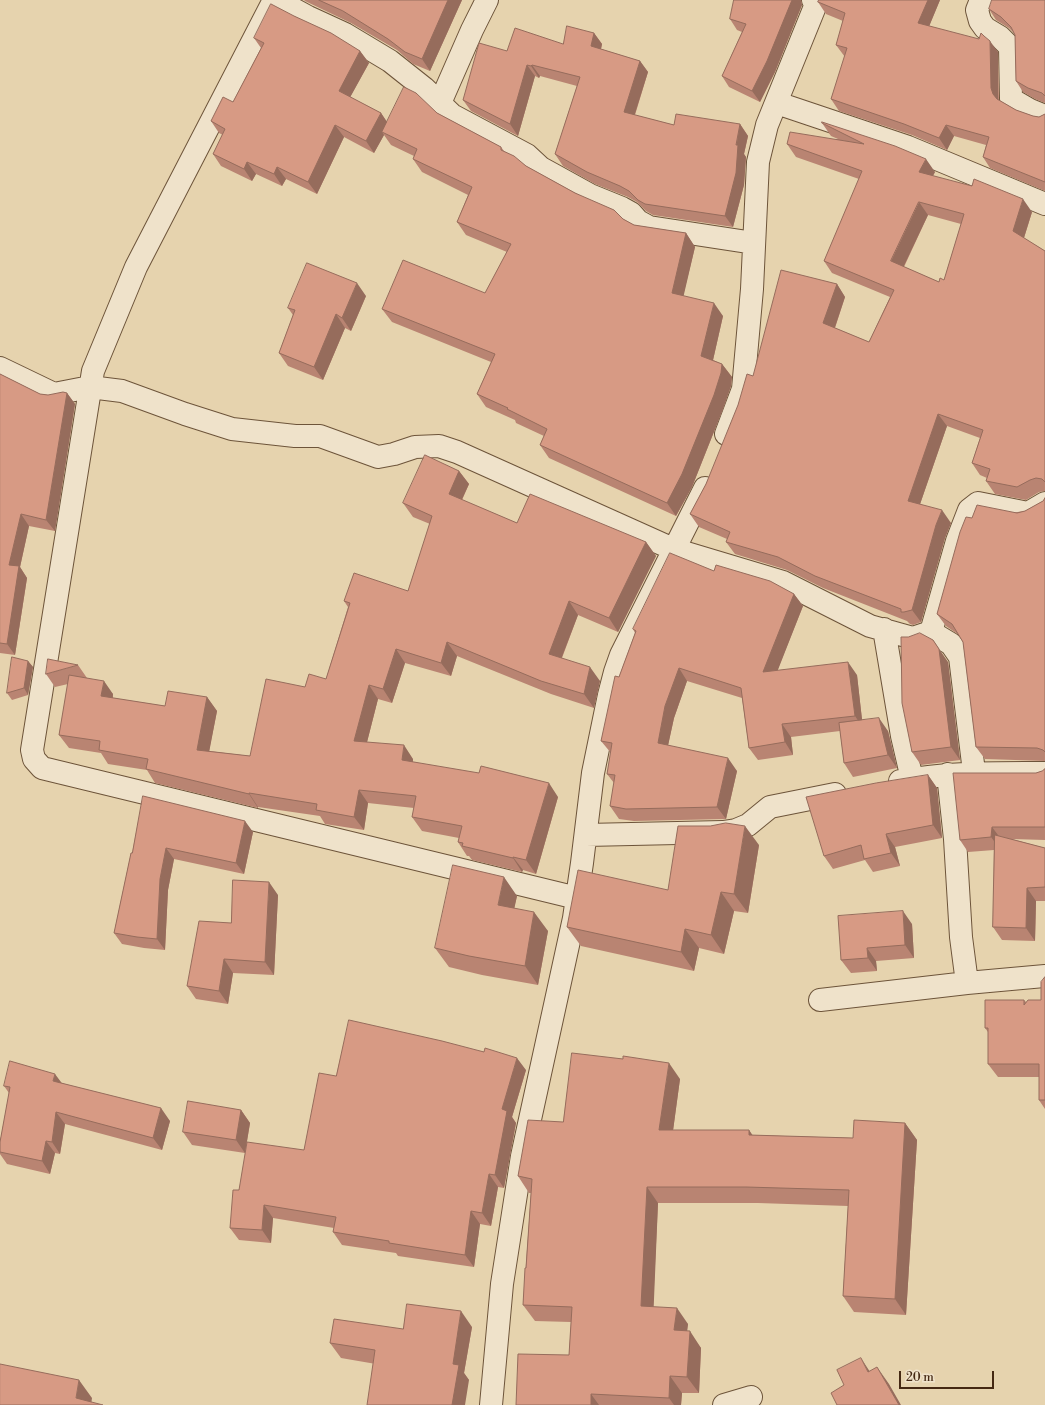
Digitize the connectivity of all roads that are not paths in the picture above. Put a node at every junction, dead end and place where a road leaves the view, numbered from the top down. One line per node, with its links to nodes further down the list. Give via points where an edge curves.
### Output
1 (276, 0): 5 (street, via 344,34 390,61); 11 (street, via 136,267 93,371)
2 (486, 0): 5 (street)
3 (812, 0): 6 (street, via 816,4)
4 (981, 0): 7 (street, via 977,10 980,21 1010,48 1012,99)
5 (440, 103): 9 (street, via 452,115 528,155 541,168 590,195 622,208 649,227)
6 (777, 103): 8 (street, via 908,147); 9 (street, via 767,125 758,162)
7 (1045, 116)
8 (1045, 204)
9 (754, 243): 13 (street, via 743,389 703,492)
10 (0, 368): 11 (street, via 54,394)
11 (90, 387): 13 (street, via 122,391 232,429 320,436 378,457 415,447 438,446 457,452); 23 (street, via 32,750 34,759 42,768)
12 (1045, 503): 15 (street, via 1028,513 978,503 969,510 957,541)
13 (673, 549): 14 (street, via 783,582 870,626); 22 (street, via 615,672 593,773)
14 (884, 629): 15 (street, via 913,638); 19 (street)
15 (931, 632): 16 (street, via 951,644 960,657)
16 (974, 772): 17 (street); 18 (street)
17 (1045, 772)
18 (948, 774): 19 (street); 25 (street)
19 (912, 779): 20 (street)
20 (882, 785)
21 (851, 791): 22 (street, via 770,807 748,825 730,831)
22 (586, 835): 23 (street)
23 (577, 898): 28 (street, via 522,1156 502,1284)
24 (1045, 976): 25 (street)
25 (967, 983): 26 (street)
26 (820, 1000)
27 (751, 1397): 29 (street)
28 (492, 1405)
29 (724, 1405)

